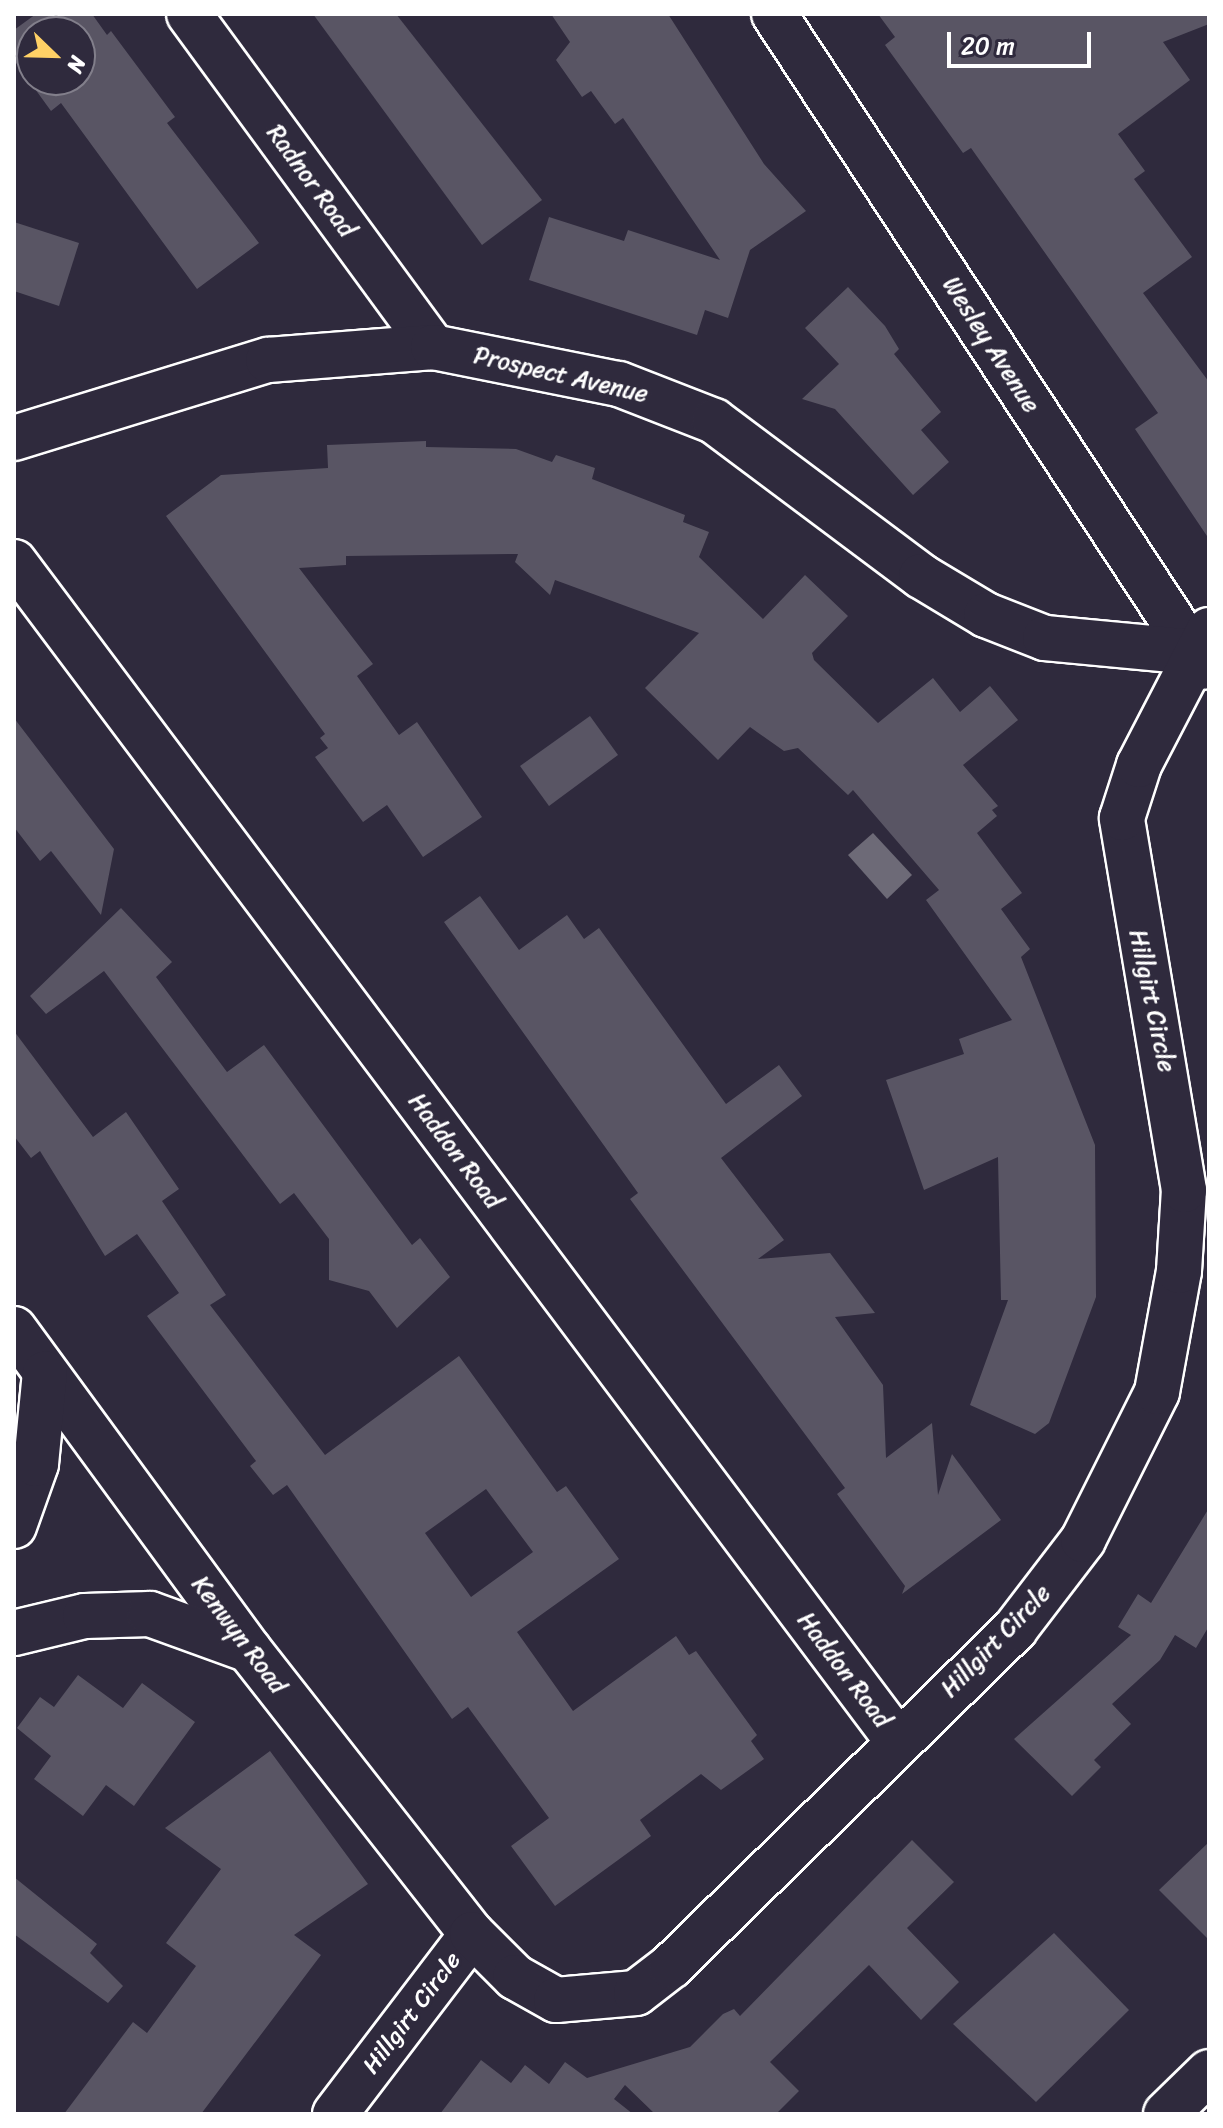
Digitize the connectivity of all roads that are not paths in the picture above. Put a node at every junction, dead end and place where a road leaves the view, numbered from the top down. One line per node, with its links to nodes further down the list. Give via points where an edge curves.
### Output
1 (189, 14): 3 (street, Radnor Road)
2 (774, 14): 6 (street, Wesley Avenue)
3 (433, 347): 4 (street, Prospect Avenue, via 268,360); 6 (street, Prospect Avenue, via 619,384 714,421 921,576 986,615 1045,638)
4 (14, 438)
5 (14, 562): 12 (street, Haddon Road)
6 (1204, 652): 12 (street, Hillgirt Circle, via 1128,791 1122,818 1125,867 1182,1153 1179,1271 1157,1392 1052,1585)
7 (14, 1329): 8 (street, Kenwyn Road)
8 (45, 1373): 9 (street, via 36,1464); 11 (street, Kenwyn Road)
9 (14, 1526)
10 (14, 1633): 11 (street, via 85,1616 150,1614)
11 (249, 1650): 13 (street, Kenwyn Road)
12 (897, 1740): 13 (street, Hillgirt Circle, via 636,1993 556,2000 515,1977)
13 (472, 1934): 15 (street, Hillgirt Circle)
14 (1209, 2072): 16 (street)
15 (335, 2114)
16 (1166, 2114)

